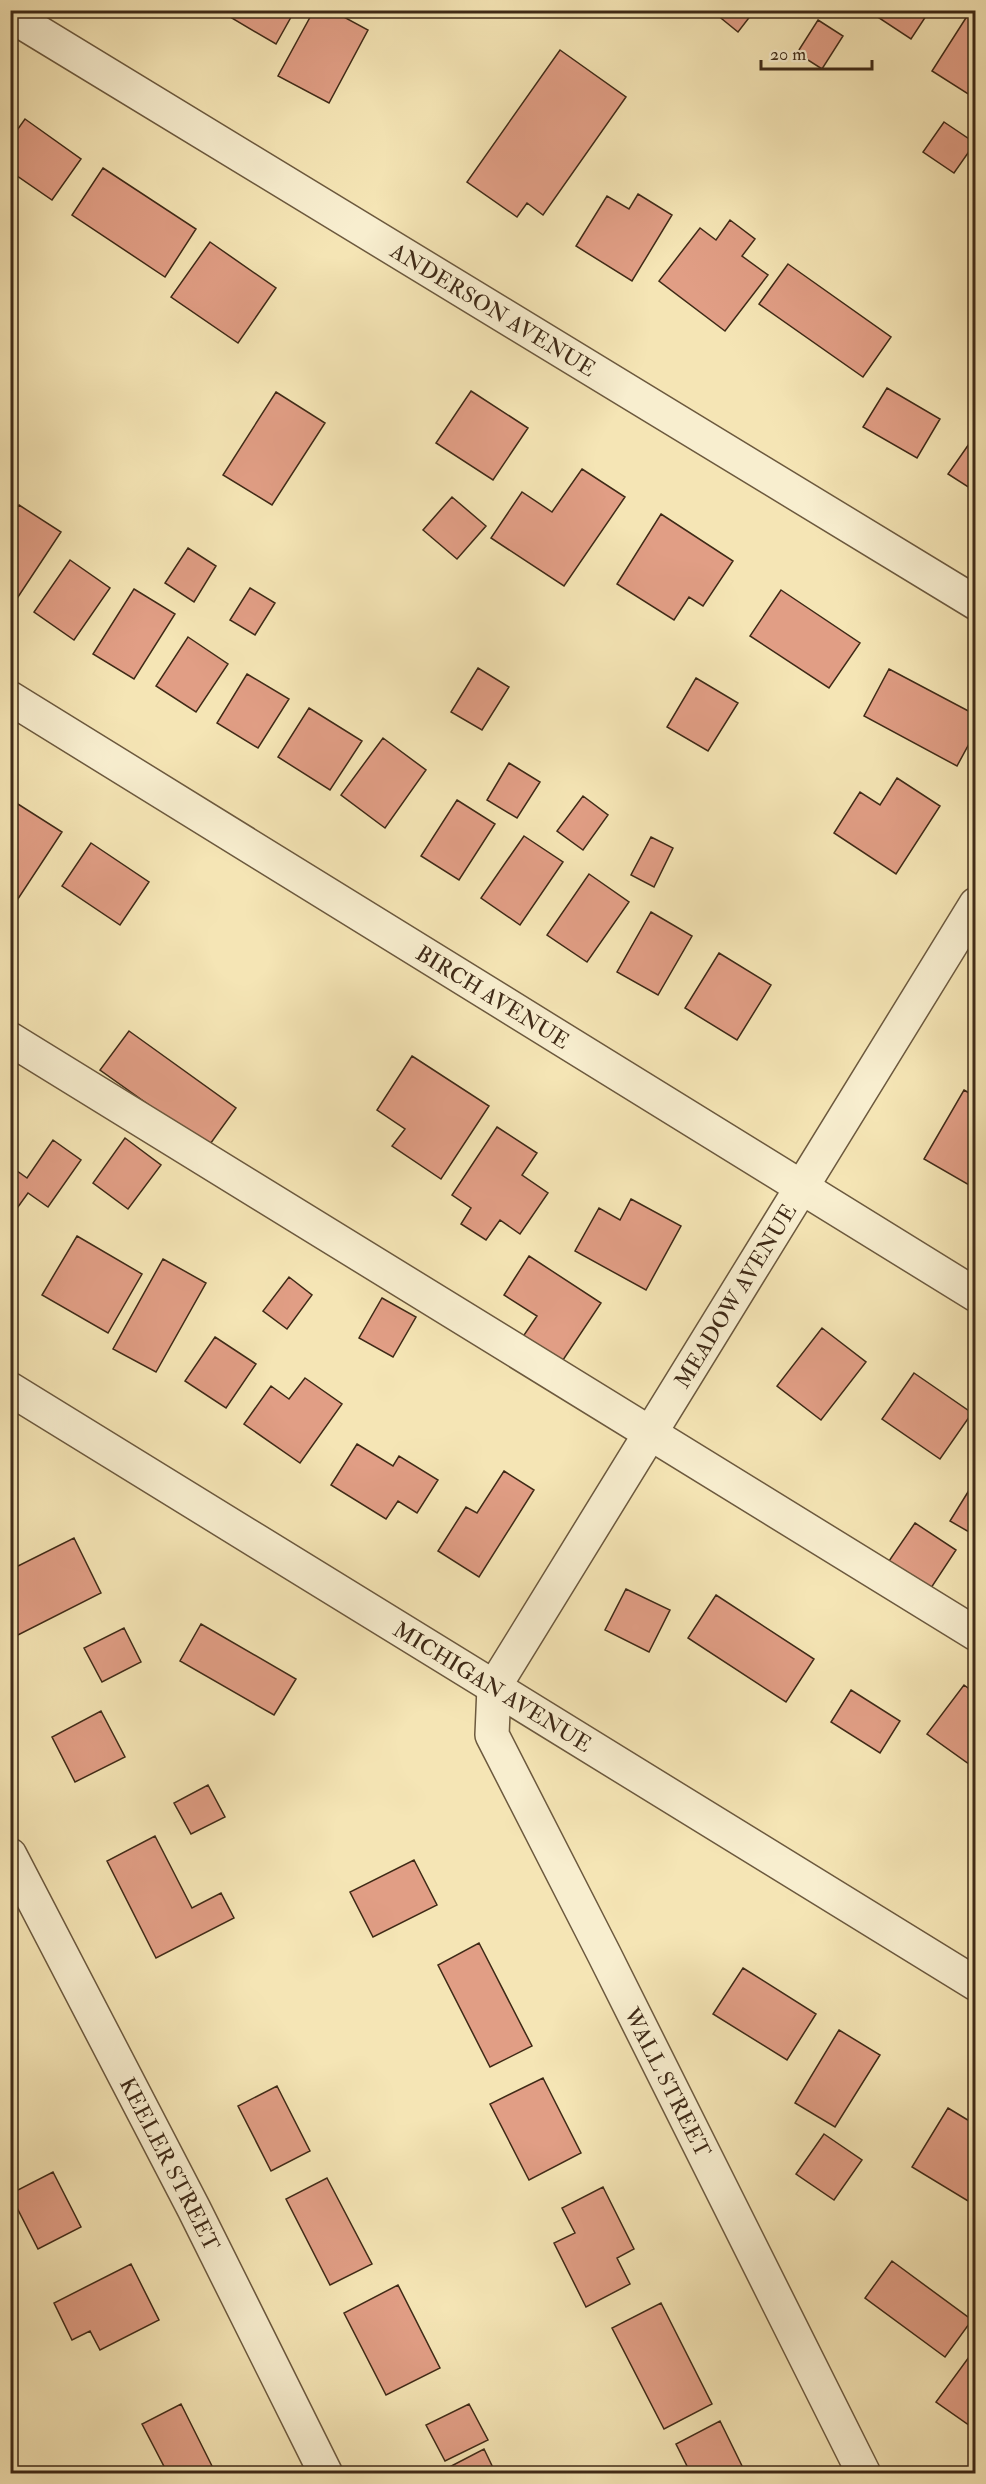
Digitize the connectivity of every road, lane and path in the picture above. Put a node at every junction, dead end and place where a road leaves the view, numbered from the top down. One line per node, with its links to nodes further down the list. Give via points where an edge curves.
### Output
1 (10, 15): 2 (street, ANDERSON AVENUE)
2 (975, 603)
3 (10, 698): 6 (street, BIRCH AVENUE)
4 (975, 904): 6 (street, MEADOW AVENUE)
5 (10, 1039): 9 (street)
6 (800, 1187): 7 (street, BIRCH AVENUE); 9 (street, MEADOW AVENUE)
7 (975, 1296)
8 (10, 1389): 11 (street, MICHIGAN AVENUE)
9 (649, 1433): 10 (street); 11 (street, MEADOW AVENUE)
10 (975, 1634)
11 (494, 1687): 13 (street, MICHIGAN AVENUE); 15 (street, WALL STREET, via 492,1736)
12 (10, 1855): 14 (street, KEELER STREET)
13 (975, 1984)
14 (326, 2474)
15 (864, 2474)

